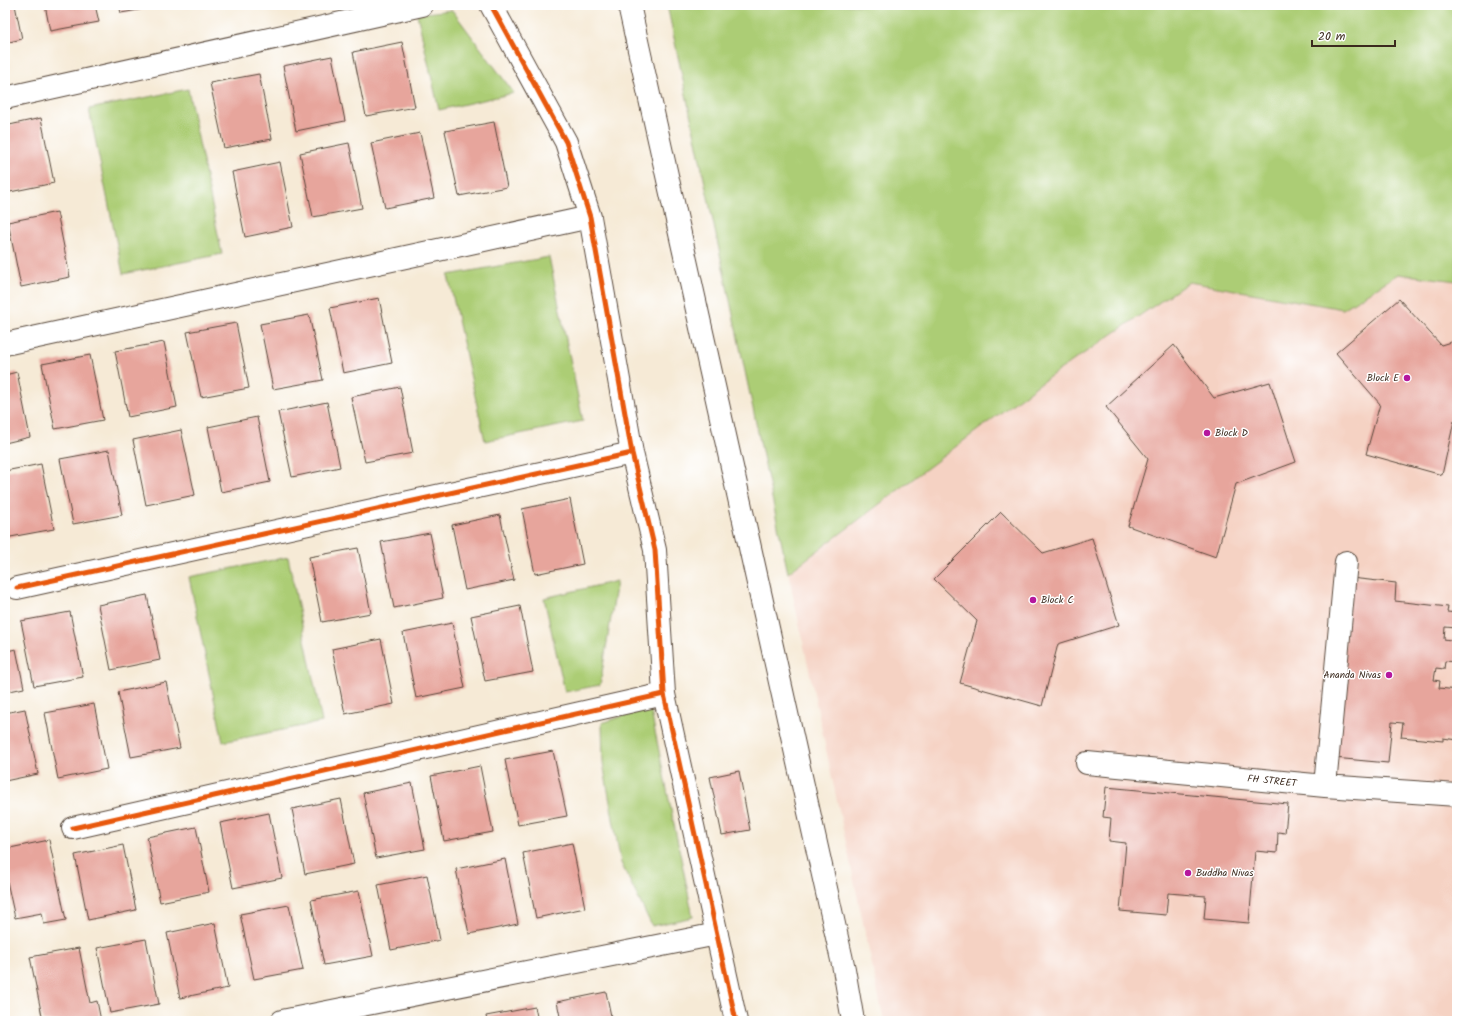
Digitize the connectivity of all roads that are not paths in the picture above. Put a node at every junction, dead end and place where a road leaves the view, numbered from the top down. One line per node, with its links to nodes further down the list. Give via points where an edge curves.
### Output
1 (422, 5): 4 (street)
2 (490, 5): 5 (street, via 566,142)
3 (629, 5): 18 (street, via 842,961)
4 (5, 98)
5 (590, 217): 6 (street); 7 (street)
6 (5, 344)
7 (632, 452): 9 (street); 10 (street, via 655,550)
8 (1346, 562): 12 (street)
9 (17, 588)
10 (664, 694): 14 (street); 15 (street)
11 (1087, 763): 12 (street, FH STREET)
12 (1326, 786): 13 (street, FH STREET)
13 (1457, 795)
14 (73, 828)
15 (717, 934): 16 (street); 17 (street)
16 (282, 1021)
17 (736, 1021)
18 (853, 1021)

